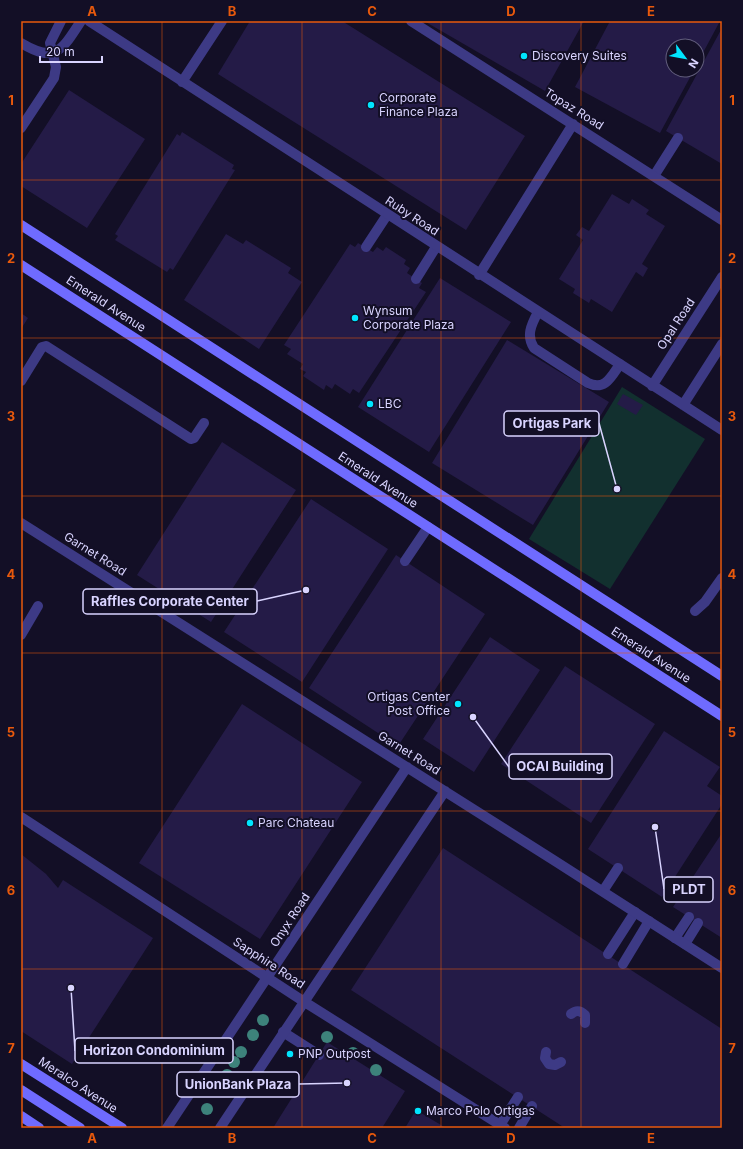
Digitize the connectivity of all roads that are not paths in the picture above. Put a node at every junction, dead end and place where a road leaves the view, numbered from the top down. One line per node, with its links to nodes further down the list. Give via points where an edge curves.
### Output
1 (61, 21): 7 (street, via 50,43)
2 (81, 21): 7 (street, via 59,51)
3 (89, 21): 8 (street, Ruby Road)
4 (222, 21): 8 (street)
5 (411, 21): 9 (street, Topaz Road)
6 (21, 43): 7 (street)
7 (51, 54): 10 (street, via 56,67 54,78)
8 (182, 82): 13 (street, Ruby Road)
9 (573, 124): 12 (street, Topaz Road); 19 (street)
10 (21, 128)
11 (678, 138): 12 (street)
12 (654, 176): 14 (street, Topaz Road)
13 (387, 215): 16 (street); 17 (street, Ruby Road)
14 (722, 220)
15 (21, 225): 37 (street, Emerald Avenue)
16 (366, 247)
17 (436, 247): 19 (street, Ruby Road); 21 (street)
18 (21, 265): 31 (street, Emerald Avenue)
19 (479, 275): 22 (street, Ruby Road)
20 (722, 277): 26 (street, Opal Road)
21 (416, 279)
22 (538, 312): 24 (street, Ruby Road); 24 (street, via 531,324 529,341 534,348 588,383 602,386)
23 (722, 344): 27 (street)
24 (620, 364): 26 (street, Ruby Road)
25 (21, 381): 28 (street, via 42,347 46,346 191,438 194,438)
26 (652, 386): 27 (street, Ruby Road)
27 (683, 405): 29 (street, Ruby Road)
28 (204, 423)
29 (722, 430)
30 (21, 523): 39 (street, Garnet Road)
31 (428, 527): 32 (street); 38 (street, Emerald Avenue)
32 (405, 561)
33 (722, 578): 35 (street, via 706,602)
34 (38, 606): 36 (street)
35 (695, 611)
36 (21, 635)
37 (722, 676)
38 (722, 716)
39 (407, 767): 40 (street, Garnet Road); 53 (street, Onyx Road)
40 (445, 791): 43 (street, Garnet Road); 54 (street)
41 (21, 817): 53 (street, Sapphire Road)
42 (618, 868): 43 (street)
43 (603, 891): 44 (street, Garnet Road)
44 (635, 912): 46 (street, Garnet Road); 50 (street)
45 (689, 917): 48 (street)
46 (649, 921): 48 (street, Garnet Road); 51 (street)
47 (698, 923): 49 (street)
48 (675, 938): 49 (street, Garnet Road)
49 (685, 944): 52 (street, Garnet Road)
50 (608, 954)
51 (623, 964)
52 (722, 968)
53 (268, 977): 54 (street, Sapphire Road); 70 (street, Onyx Road)
54 (303, 1001): 57 (street); 66 (street, Sapphire Road)
55 (571, 1014): 56 (street, via 578,1011 583,1013)
56 (585, 1023)
57 (283, 1032): 59 (street); 71 (street)
58 (546, 1052): 60 (street, via 545,1058 549,1064)
59 (319, 1054)
60 (561, 1062)
61 (21, 1064): 69 (street, Meralco Avenue)
62 (21, 1090): 68 (street)
63 (518, 1097): 66 (street)
64 (532, 1106): 72 (street)
65 (21, 1116): 67 (street)
66 (502, 1126)
67 (39, 1128)
68 (80, 1128)
69 (122, 1128)
70 (167, 1128)
71 (220, 1128)
72 (519, 1128)

